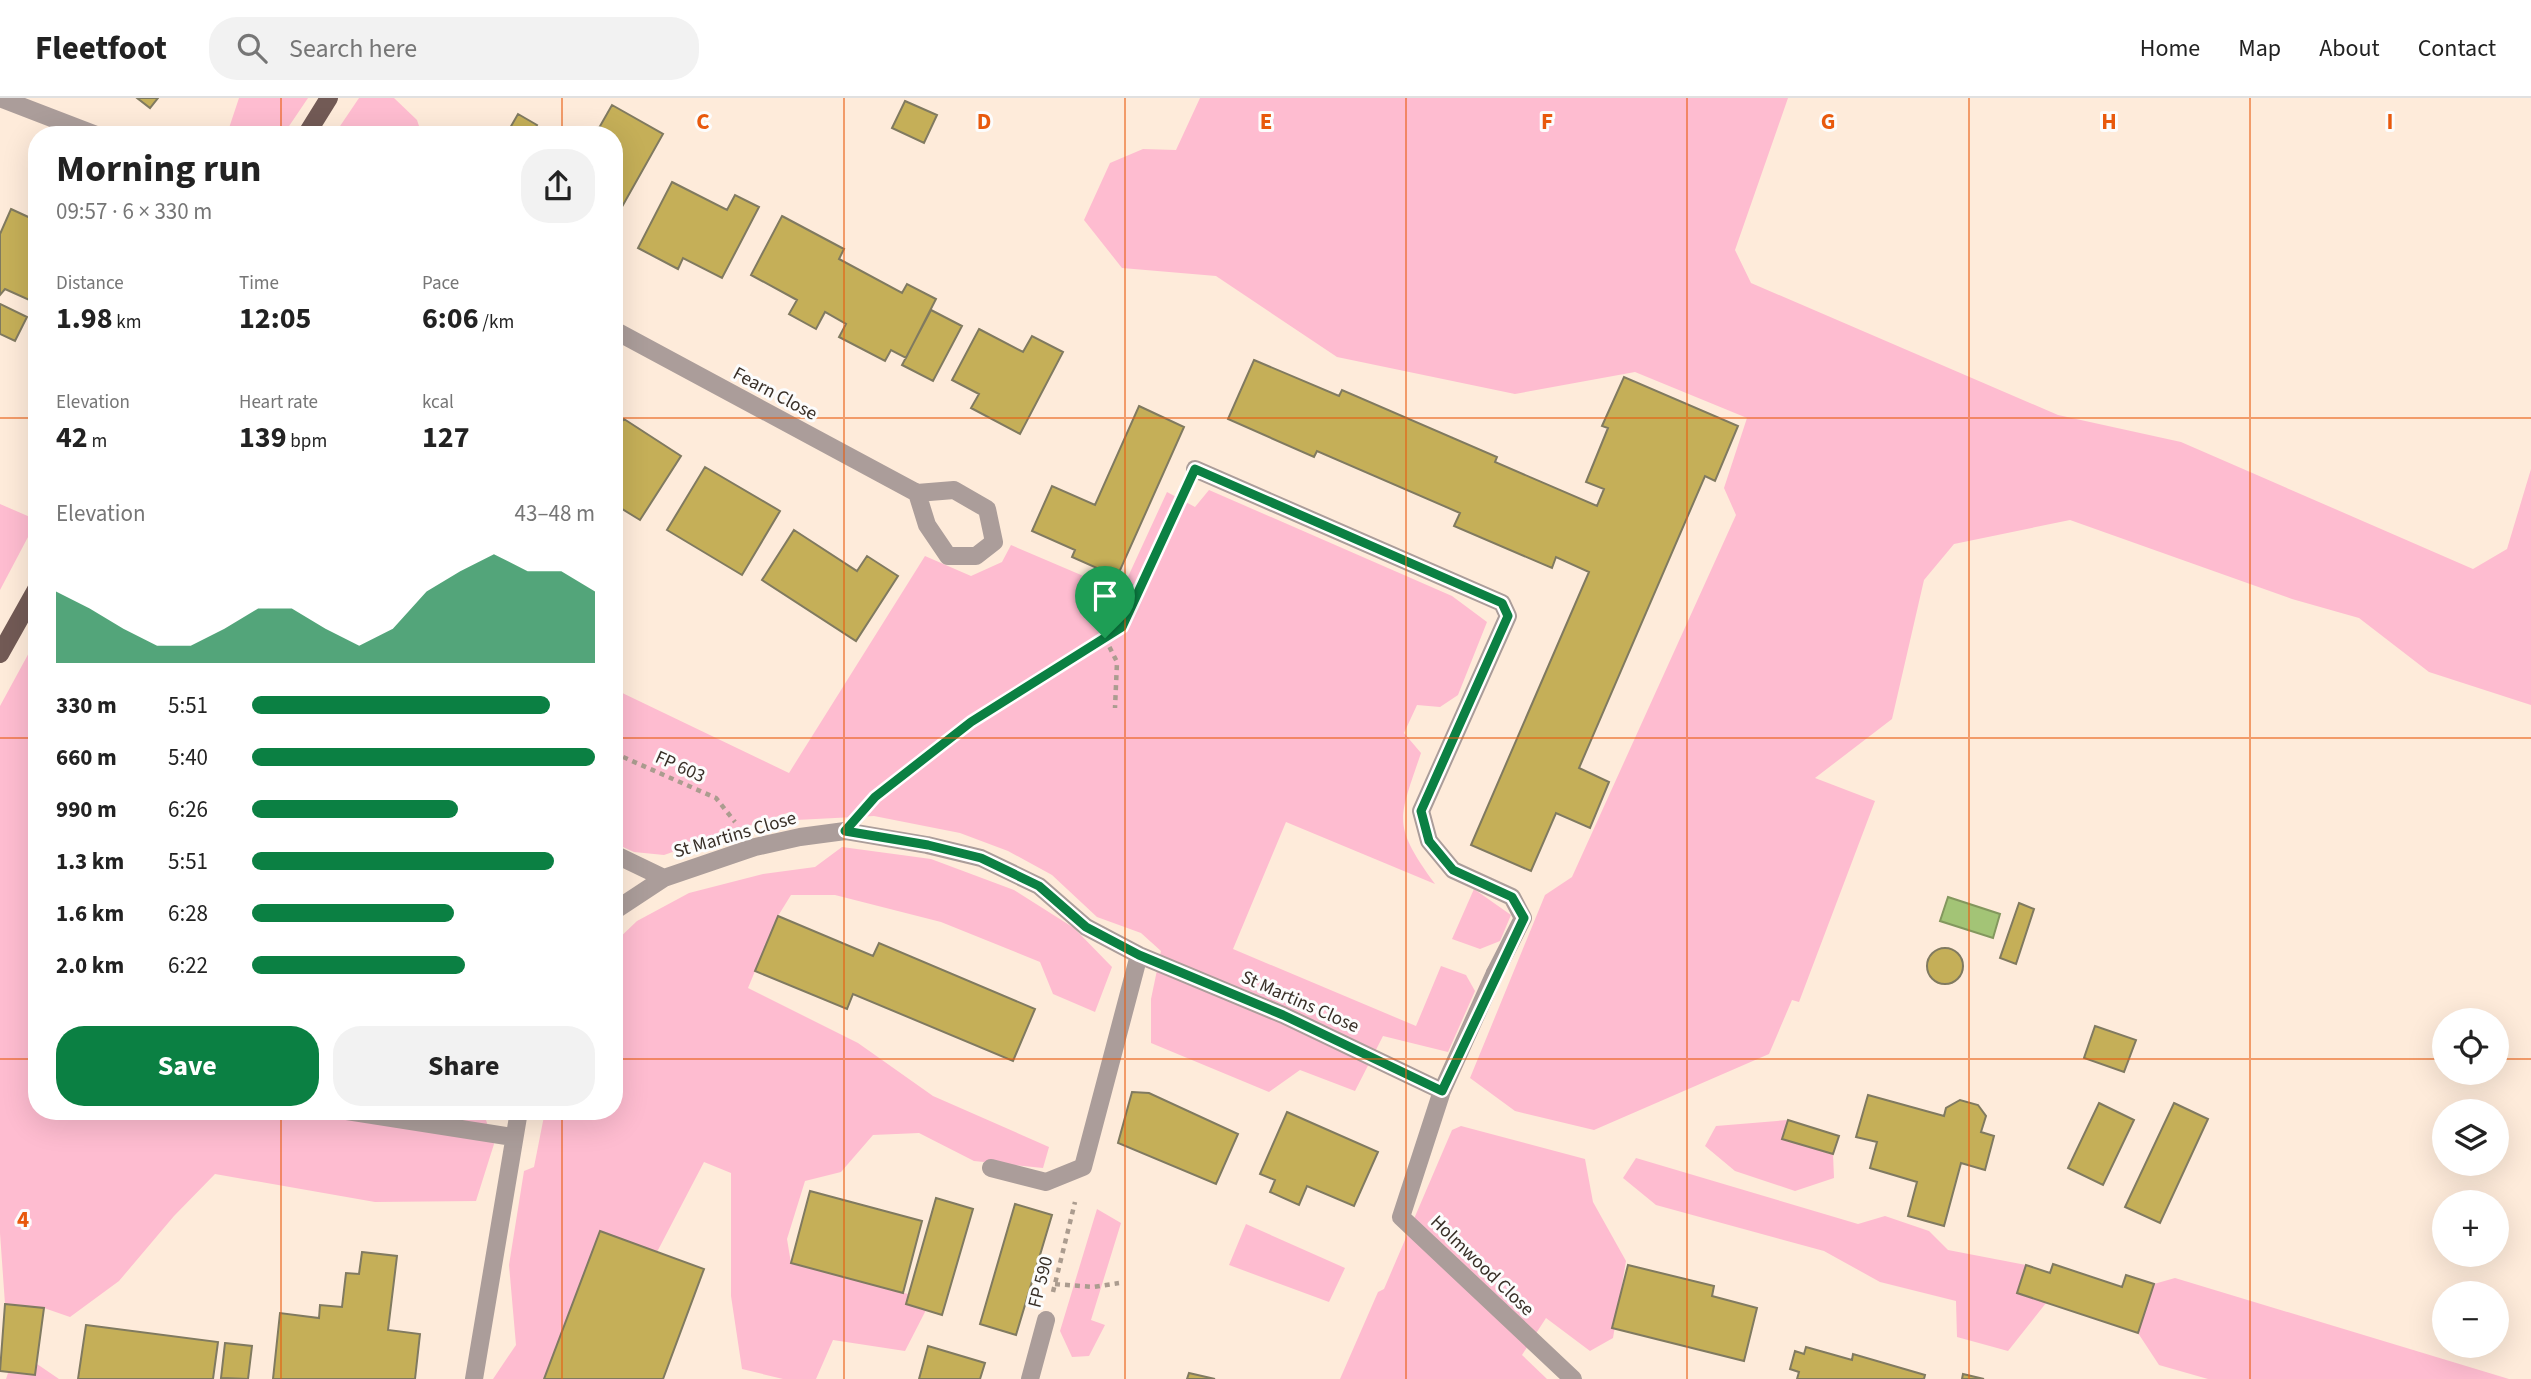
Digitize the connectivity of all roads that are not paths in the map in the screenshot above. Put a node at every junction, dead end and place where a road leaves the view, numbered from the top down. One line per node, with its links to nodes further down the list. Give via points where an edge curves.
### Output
1 (0, 98): 3 (street)
2 (329, 98): 4 (main road)
3 (73, 126)
4 (312, 126)
5 (623, 335): 7 (street, Fearn Close)
6 (1195, 469): 14 (street, Holmwood Close, via 1502,603 1508,616 1421,811 1429,841 1453,870 1512,897 1524,918)
7 (917, 493): 7 (street, via 927,525 948,556 976,556 994,542 987,509 954,490)
8 (28, 604): 9 (main road)
9 (0, 654)
10 (623, 858): 11 (street)
11 (664, 878): 12 (street, St Martins Close); 13 (street, St Martins Close, via 755,847 845,831 981,858 1039,886 1086,927)
12 (623, 905)
13 (1139, 955): 14 (street, St Martins Close, via 1283,1015); 18 (street, via 1083,1167 1046,1182)
14 (1442, 1091): 22 (street, Holmwood Close, via 1401,1217)
15 (404, 1120): 17 (street)
16 (517, 1120): 17 (street)
17 (513, 1137): 20 (street)
18 (991, 1168)
19 (1046, 1320): 21 (street)
20 (474, 1379)
21 (1031, 1379)
22 (1573, 1379)

